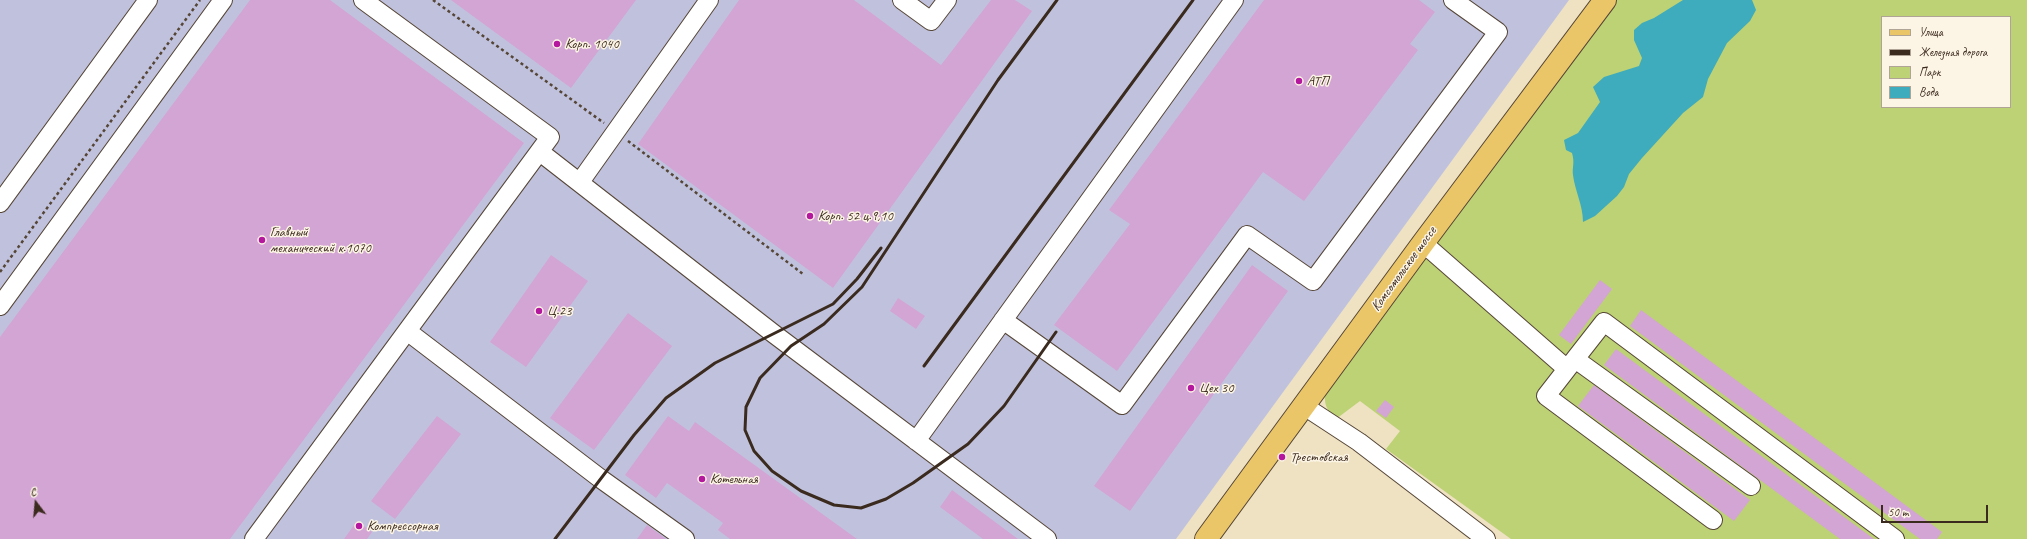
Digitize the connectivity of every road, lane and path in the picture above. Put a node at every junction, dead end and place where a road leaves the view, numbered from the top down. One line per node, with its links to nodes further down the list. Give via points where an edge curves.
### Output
1 (148, 0): 13 (street)
2 (200, 0): 15 (path)
3 (223, 0): 16 (street)
4 (363, 0): 11 (street, via 550,137)
5 (709, 0): 12 (street)
6 (902, 0): 7 (street, via 931,21)
7 (947, 0)
8 (1234, 0): 17 (street)
9 (1453, 0): 17 (street, via 1498,32 1313,281 1246,235 1122,405)
10 (1605, 0): 14 (main road, Комсомольское шоссе)
11 (540, 152): 12 (street); 18 (street)
12 (580, 182): 21 (street)
13 (0, 203)
14 (1423, 243): 19 (street); 20 (main road, Комсомольское шоссе)
15 (0, 272)
16 (0, 306)
17 (1003, 320): 21 (street)
18 (407, 331): 24 (street); 25 (street, via 601,479)
19 (1571, 364): 22 (street); 23 (street, via 1546,396); 29 (street, via 1604,322)
20 (1304, 406): 27 (main road, Комсомольское шоссе); 28 (street, via 1358,442)
21 (916, 441): 26 (street)
22 (1751, 486)
23 (1713, 520)
24 (254, 539)
25 (685, 539)
26 (1047, 539)
27 (1206, 539)
28 (1486, 539)
29 (1895, 539)

